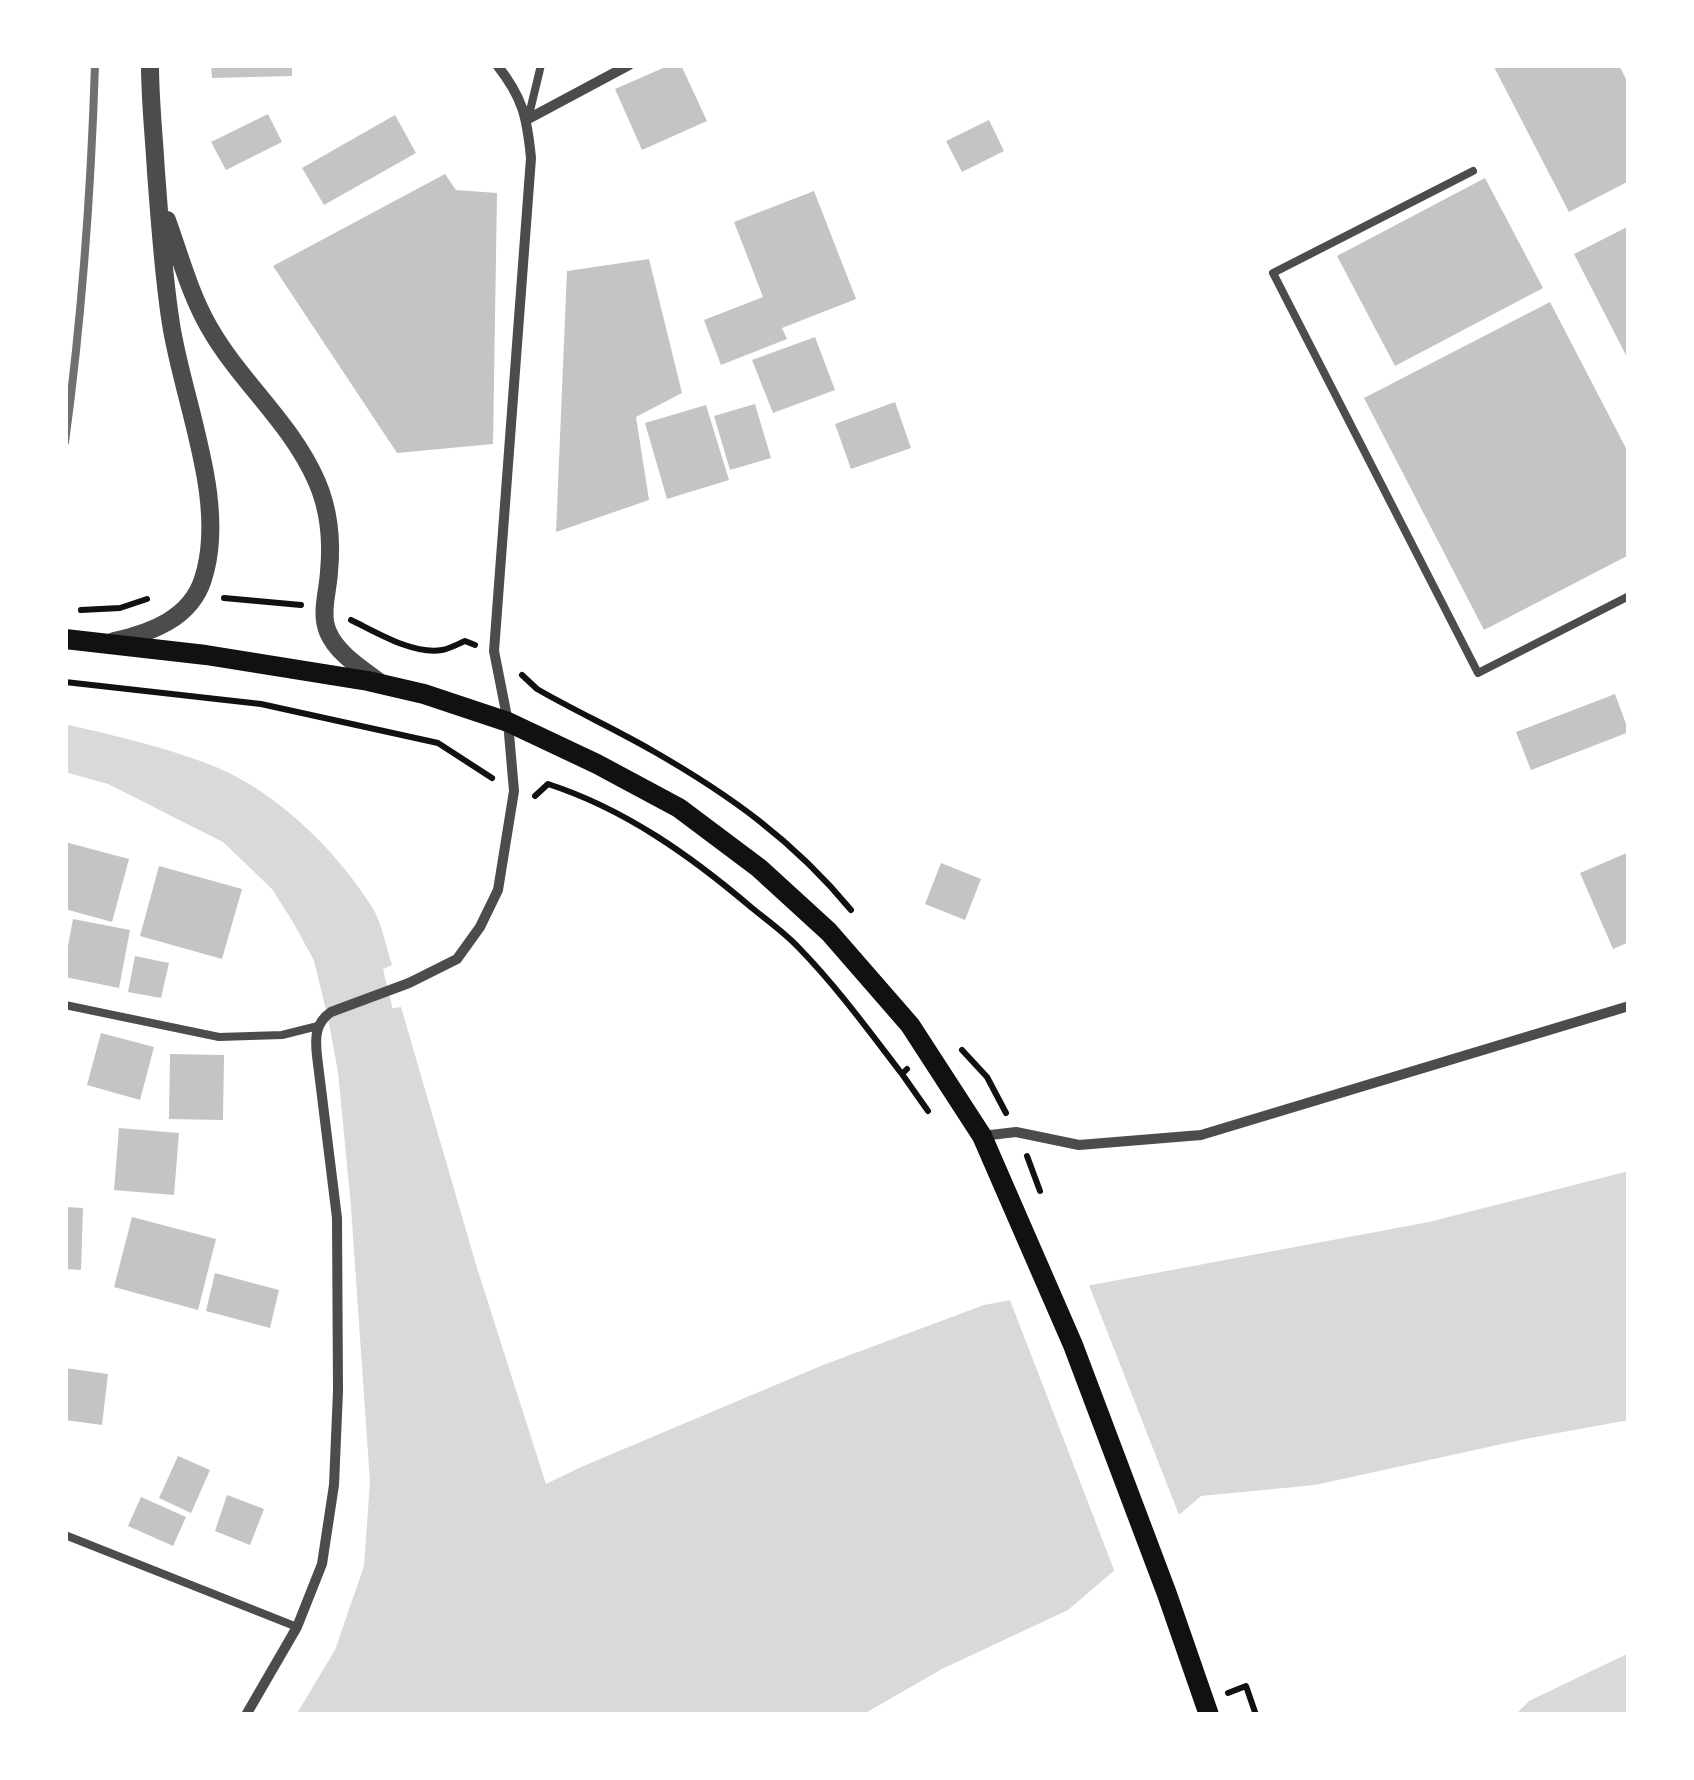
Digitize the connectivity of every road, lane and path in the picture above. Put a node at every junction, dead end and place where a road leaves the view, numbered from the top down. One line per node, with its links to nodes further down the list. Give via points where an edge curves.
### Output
1 (150, 65): 7 (street)
2 (497, 65): 5 (street)
3 (542, 65): 5 (lane)
4 (630, 65): 5 (street)
5 (528, 119): 12 (street, via 531,158 494,651)
6 (1473, 171): 8 (lane, via 1273,273 1478,674)
7 (158, 191): 10 (street, via 171,324 208,484 208,562 181,614 137,636); 11 (street, via 209,328 291,434 318,484 332,529 327,632)
8 (1629, 596)
9 (65, 639): 10 (main road)
10 (103, 642): 11 (main road)
11 (382, 684): 12 (main road)
12 (508, 722): 15 (street, via 514,791 498,890 480,927 458,959 331,1012); 16 (main road, via 678,808 759,868 830,932 910,1025)
13 (65, 1006): 15 (lane, via 219,1037)
14 (1629, 1006): 16 (street, via 1200,1136 1080,1144 1016,1132)
15 (318, 1026): 18 (street, via 337,1218 338,1391 322,1564)
16 (982, 1136): 21 (main road, via 1073,1345)
17 (65, 1535): 18 (lane)
18 (297, 1626): 20 (street)
19 (1227, 1693): 22 (path, via 1246,1686)
20 (246, 1715)
21 (1209, 1715)
22 (1256, 1715)

